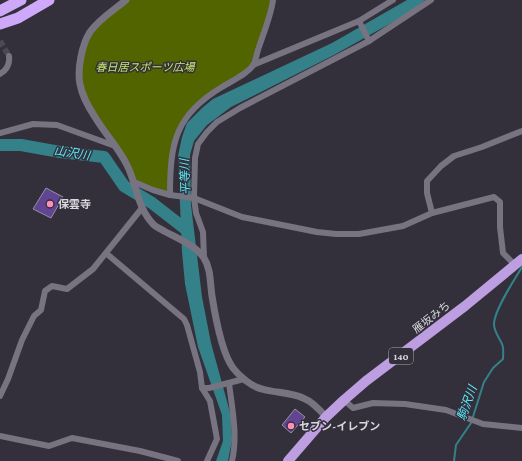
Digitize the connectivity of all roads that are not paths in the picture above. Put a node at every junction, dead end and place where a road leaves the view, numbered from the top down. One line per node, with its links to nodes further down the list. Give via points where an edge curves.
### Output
1 (21, 0): 7 (highway)
2 (49, 0): 9 (highway, via 18,18)
3 (126, 0): 16 (street, via 90,32 82,52 80,67 80,84 86,99 94,117)
4 (273, 0): 12 (street)
5 (393, 0): 8 (street)
6 (431, 0): 10 (street)
7 (0, 11)
8 (359, 21): 10 (street); 12 (street)
9 (0, 24)
10 (369, 41): 19 (street, via 217,122 198,144)
11 (9, 56): 13 (street, via 10,62)
12 (254, 64): 18 (street, via 242,75 206,96 181,124 174,146)
13 (0, 74)
14 (522, 131): 21 (street, via 454,156 441,166 427,181)
15 (0, 133): 16 (street, via 33,124 58,124)
16 (114, 146): 17 (street, via 127,164)
17 (135, 183): 18 (street); 20 (street)
18 (170, 195): 19 (street)
19 (194, 198): 21 (street, via 242,217 336,234 360,234 403,226); 23 (street, via 203,232)
20 (142, 208): 22 (street); 23 (street, via 154,226 194,248)
21 (432, 213): 24 (street, via 494,197 500,202 503,253)
22 (107, 254): 27 (street, via 184,319); 28 (street, via 67,290 52,286 45,291 42,310 34,316 22,340)
23 (204, 258): 25 (street, via 210,274 217,321 227,356 232,368)
24 (519, 262): 29 (highway, 雁坂みち / 140)
25 (244, 379): 26 (street); 30 (street, via 260,389 304,398)
26 (227, 383): 27 (street); 35 (street, via 234,430)
27 (205, 388): 34 (street, via 210,401 216,439)
28 (0, 395)
29 (344, 400): 30 (highway, 雁坂みち / 140); 31 (street, via 353,408 373,403 405,404 446,410 484,424)
30 (326, 417): 36 (highway, 雁坂みち / 140)
31 (522, 428)
32 (0, 436): 33 (street, via 49,446 72,438)
33 (178, 461)
34 (207, 461)
35 (232, 461)
36 (288, 461)

